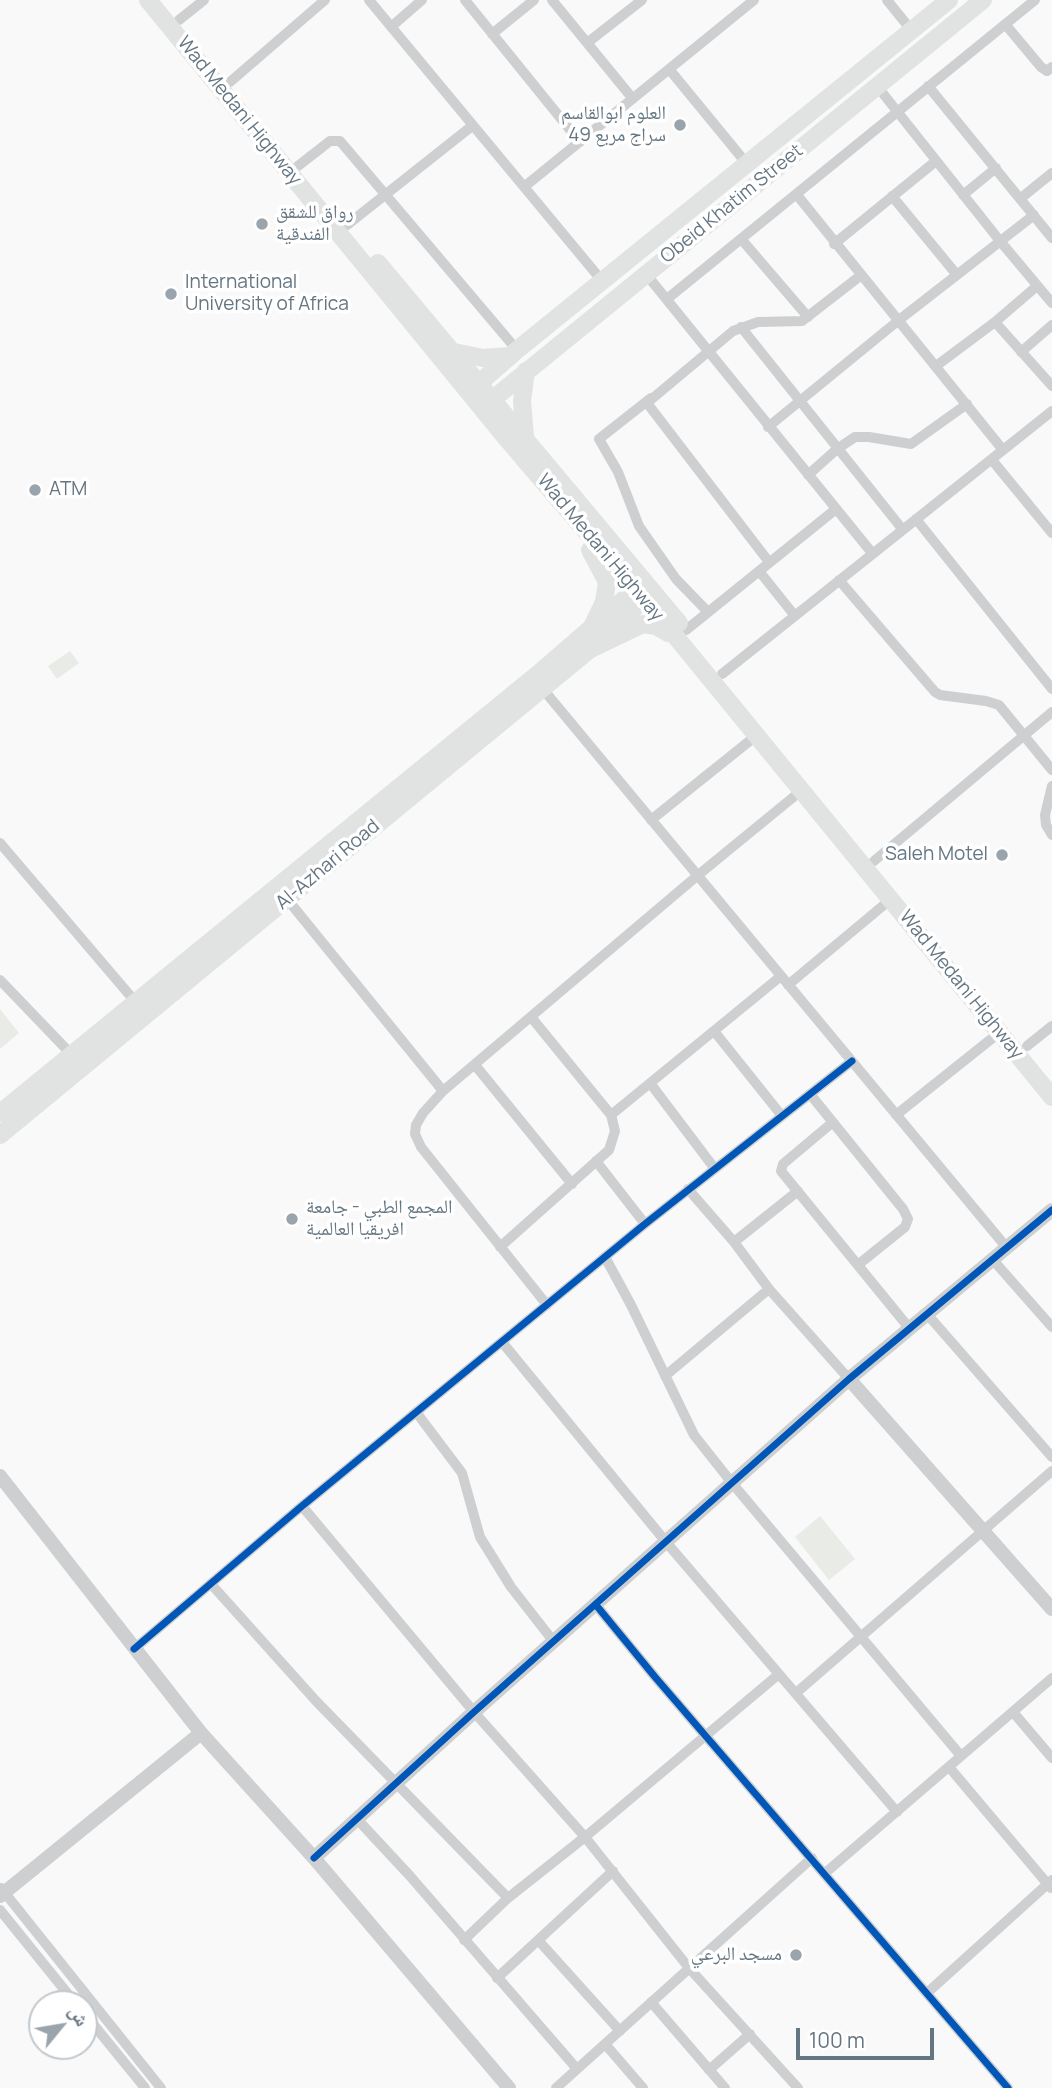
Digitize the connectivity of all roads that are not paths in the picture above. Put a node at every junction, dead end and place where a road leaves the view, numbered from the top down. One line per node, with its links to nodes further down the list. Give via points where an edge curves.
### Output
1 (148, 0): 68 (main road, Wad Medani Highway)
2 (163, 0): 16 (main road, Wad Medani Highway)
3 (204, 0): 16 (street)
4 (326, 0): 24 (street)
5 (369, 0): 18 (street)
6 (422, 0): 18 (street)
7 (465, 0): 20 (street)
8 (534, 0): 20 (street)
9 (552, 0): 21 (street)
10 (642, 0): 21 (street)
11 (754, 0): 23 (street)
12 (887, 0): 19 (street)
13 (949, 0): 19 (main road, Obeid Khatim Street)
14 (983, 0): 25 (main road, Obeid Khatim Street)
15 (1035, 0): 17 (street)
16 (179, 20): 24 (main road, Wad Medani Highway)
17 (1005, 24): 22 (street, via 1041,68 1047,71); 26 (street)
18 (390, 27): 29 (street)
19 (912, 30): 32 (main road, Obeid Khatim Street)
20 (492, 34): 30 (street)
21 (587, 43): 27 (street)
22 (1052, 67)
23 (669, 69): 27 (street); 32 (street)
24 (230, 82): 33 (main road, Wad Medani Highway)
25 (877, 86): 28 (street); 48 (main road, Obeid Khatim Street)
26 (928, 86): 28 (street); 34 (street)
27 (633, 99): 30 (street)
28 (897, 112): 31 (street); 38 (street)
29 (472, 126): 36 (street); 37 (street)
30 (580, 142): 36 (street)
31 (936, 161): 39 (street); 40 (street)
32 (747, 164): 51 (main road, Obeid Khatim Street)
33 (298, 166): 37 (street, via 335,140); 43 (main road, Wad Medani Highway)
34 (996, 168): 39 (street); 41 (street)
35 (1052, 173): 41 (street)
36 (524, 187): 51 (street)
37 (386, 194): 43 (street); 63 (street)
38 (797, 195): 45 (street); 47 (street)
39 (963, 195): 46 (street)
40 (892, 197): 47 (street); 49 (street)
41 (1021, 198): 42 (street)
42 (1034, 215): 44 (street); 46 (street)
43 (347, 225): 61 (main road, Wad Medani Highway)
44 (1052, 238)
45 (742, 240): 53 (street); 55 (street)
46 (1000, 241): 49 (street); 52 (street)
47 (834, 244): 50 (street)
48 (646, 274): 53 (street); 65 (main road, Obeid Khatim Street)
49 (957, 275): 56 (street)
50 (860, 276): 55 (street); 56 (street)
51 (603, 282): 63 (main road, Obeid Khatim Street)
52 (1037, 286): 54 (street); 57 (street)
53 (667, 299): 60 (street)
54 (1052, 303)
55 (808, 317): 59 (street)
56 (899, 320): 64 (street); 69 (street)
57 (995, 322): 62 (street); 64 (street)
58 (1052, 325): 62 (street)
59 (741, 327): 60 (street); 69 (street)
60 (708, 351): 66 (street); 73 (street)
61 (454, 352): 63 (main road, via 484,358); 68 (main road, Wad Medani Highway)
62 (1021, 352): 67 (street)
63 (513, 353): 68 (main road, Obeid Khatim Street)
64 (936, 366): 71 (street)
65 (526, 371): 70 (main road, Obeid Khatim Street); 74 (main road, via 522,401)
66 (668, 384): 85 (street, via 647,403); 89 (street, via 599,439 639,526 676,579)
67 (1052, 386)
68 (474, 387): 70 (main road, Wad Medani Highway)
69 (799, 402): 73 (street); 76 (street)
70 (488, 403): 74 (main road, Wad Medani Highway); 75 (main road, Wad Medani Highway)
71 (967, 404): 76 (street, via 911,444 862,437); 77 (street)
72 (1052, 411): 77 (street)
73 (768, 427): 79 (street)
74 (525, 437): 88 (main road, Wad Medani Highway)
75 (507, 439): 88 (main road, Wad Medani Highway); 91 (main road, via 512,454 604,574 607,593)
76 (837, 449): 79 (street); 82 (street)
77 (1003, 450): 78 (street)
78 (992, 460): 81 (street); 83 (street)
79 (808, 475): 80 (street)
80 (836, 509): 84 (street); 85 (street)
81 (916, 519): 82 (street); 96 (street)
82 (903, 530): 84 (street)
83 (1052, 533)
84 (872, 553): 87 (street)
85 (769, 562): 86 (street)
86 (759, 570): 89 (street); 90 (street)
87 (839, 580): 90 (street); 99 (street, via 935,692 993,702)
88 (644, 592): 91 (main road, Al-Azhari Road); 92 (main road, Wad Medani Highway); 93 (main road, Al-Azhari Road)
89 (708, 612): 92 (street)
90 (795, 616): 94 (street)
91 (592, 627): 98 (main road, Al-Azhari Road)
92 (681, 634): 93 (main road, via 643,624); 94 (main road, Wad Medani Highway); 100 (main road, Wad Medani Highway)
93 (589, 650): 95 (main road, Al-Azhari Road)
94 (722, 674): 107 (main road, Wad Medani Highway)
95 (542, 688): 98 (main road, Al-Azhari Road); 104 (street)
96 (1052, 689)
97 (1052, 712): 99 (street)
98 (492, 720): 109 (main road, Al-Azhari Road); 113 (main road, Al-Azhari Road)
99 (1025, 734): 101 (street); 107 (street)
100 (757, 735): 103 (main road, Wad Medani Highway); 104 (street)
101 (1052, 770)
102 (1052, 786): 105 (street, via 1045,815)
103 (802, 790): 108 (street); 110 (main road, Wad Medani Highway)
104 (651, 820): 108 (street)
105 (1052, 835)
106 (0, 843): 113 (street)
107 (874, 861): 118 (main road, Wad Medani Highway)
108 (698, 876): 112 (street); 114 (street)
109 (287, 899): 113 (main road, Al-Azhari Road); 124 (street)
110 (891, 899): 112 (street); 117 (main road, Wad Medani Highway)
111 (0, 980): 119 (street)
112 (785, 981): 116 (street); 120 (street)
113 (141, 1009): 119 (main road, Al-Azhari Road); 132 (main road, Al-Azhari Road)
114 (531, 1017): 121 (street); 128 (street)
115 (1052, 1026): 118 (street)
116 (714, 1031): 123 (street); 130 (street)
117 (1000, 1032): 126 (main road, Wad Medani Highway); 129 (street)
118 (1027, 1046): 122 (main road, Wad Medani Highway)
119 (72, 1055): 127 (main road, Al-Azhari Road)
120 (852, 1061): 125 (street); 129 (street)
121 (475, 1065): 124 (street); 135 (street)
122 (1052, 1077)
123 (650, 1083): 128 (street); 134 (street)
124 (443, 1091): 141 (street, via 423,1113 415,1134)
125 (810, 1094): 130 (street); 131 (street)
126 (1052, 1097)
127 (0, 1113)
128 (611, 1115): 133 (street, via 614,1139)
129 (896, 1115): 142 (street)
130 (782, 1116): 134 (street)
131 (833, 1122): 137 (street, via 781,1167); 145 (street, via 908,1219 905,1227)
132 (0, 1135)
133 (596, 1161): 135 (street); 139 (street)
134 (715, 1168): 136 (street)
135 (572, 1184): 141 (street)
136 (688, 1189): 139 (street); 140 (street)
137 (798, 1191): 140 (street); 145 (street)
138 (1052, 1210): 142 (street)
139 (645, 1224): 143 (street)
140 (734, 1242): 146 (street)
141 (500, 1247): 147 (street)
142 (1007, 1248): 144 (street)
143 (605, 1257): 147 (street); 152 (street)
144 (993, 1260): 148 (street); 149 (street)
145 (859, 1264): 150 (street)
146 (769, 1289): 152 (street); 153 (street)
147 (547, 1305): 151 (street)
148 (927, 1314): 150 (street); 155 (street)
149 (1052, 1326)
150 (910, 1329): 153 (street)
151 (502, 1342): 154 (street); 161 (street)
152 (665, 1376): 158 (street, via 694,1435)
153 (849, 1379): 158 (street); 160 (street)
154 (416, 1412): 159 (street); 166 (street, via 462,1473 480,1537)
155 (1052, 1457)
156 (1052, 1471): 160 (street)
157 (0, 1476): 167 (street)
158 (732, 1483): 161 (street); 165 (street)
159 (302, 1506): 162 (street); 171 (street)
160 (984, 1531): 164 (street); 165 (street)
161 (666, 1542): 163 (street); 168 (street)
162 (211, 1584): 167 (street); 178 (street)
163 (596, 1605): 166 (street); 174 (street)
164 (1052, 1609)
165 (862, 1637): 170 (street); 175 (street)
166 (554, 1642): 171 (street)
167 (134, 1649): 173 (street)
168 (779, 1674): 170 (street); 174 (street)
169 (1052, 1678): 172 (street)
170 (796, 1693): 179 (street)
171 (474, 1712): 178 (street); 181 (street)
172 (1013, 1712): 175 (street); 176 (street)
173 (201, 1733): 182 (street); 187 (street)
174 (706, 1736): 181 (street); 183 (street)
175 (961, 1756): 177 (street)
176 (1052, 1758)
177 (949, 1767): 179 (street); 186 (street)
178 (396, 1783): 180 (street); 188 (street)
179 (897, 1812): 185 (street)
180 (357, 1819): 182 (street); 190 (street)
181 (585, 1838): 184 (street); 188 (street)
182 (314, 1858): 205 (street)
183 (811, 1858): 185 (street); 192 (street)
184 (613, 1871): 191 (street); 192 (street)
185 (824, 1874): 195 (street)
186 (1051, 1884): 195 (street)
187 (1, 1892): 204 (street)
188 (508, 1898): 190 (street)
189 (0, 1910): 194 (street)
190 (464, 1940): 193 (street)
191 (538, 1940): 193 (street); 198 (street)
192 (690, 1968): 196 (street); 199 (street)
193 (496, 1978): 201 (street)
194 (65, 1990)
195 (927, 1993): 210 (street)
196 (651, 2002): 198 (street); 202 (street)
197 (98, 2030): 203 (street)
198 (620, 2031): 200 (street)
199 (750, 2034): 202 (street); 209 (street)
200 (605, 2044): 201 (street); 207 (street)
201 (577, 2069): 206 (street)
202 (709, 2070): 208 (street)
203 (145, 2088)
204 (162, 2088)
205 (509, 2088)
206 (556, 2088)
207 (643, 2088)
208 (725, 2088)
209 (798, 2088)
210 (1008, 2088)

